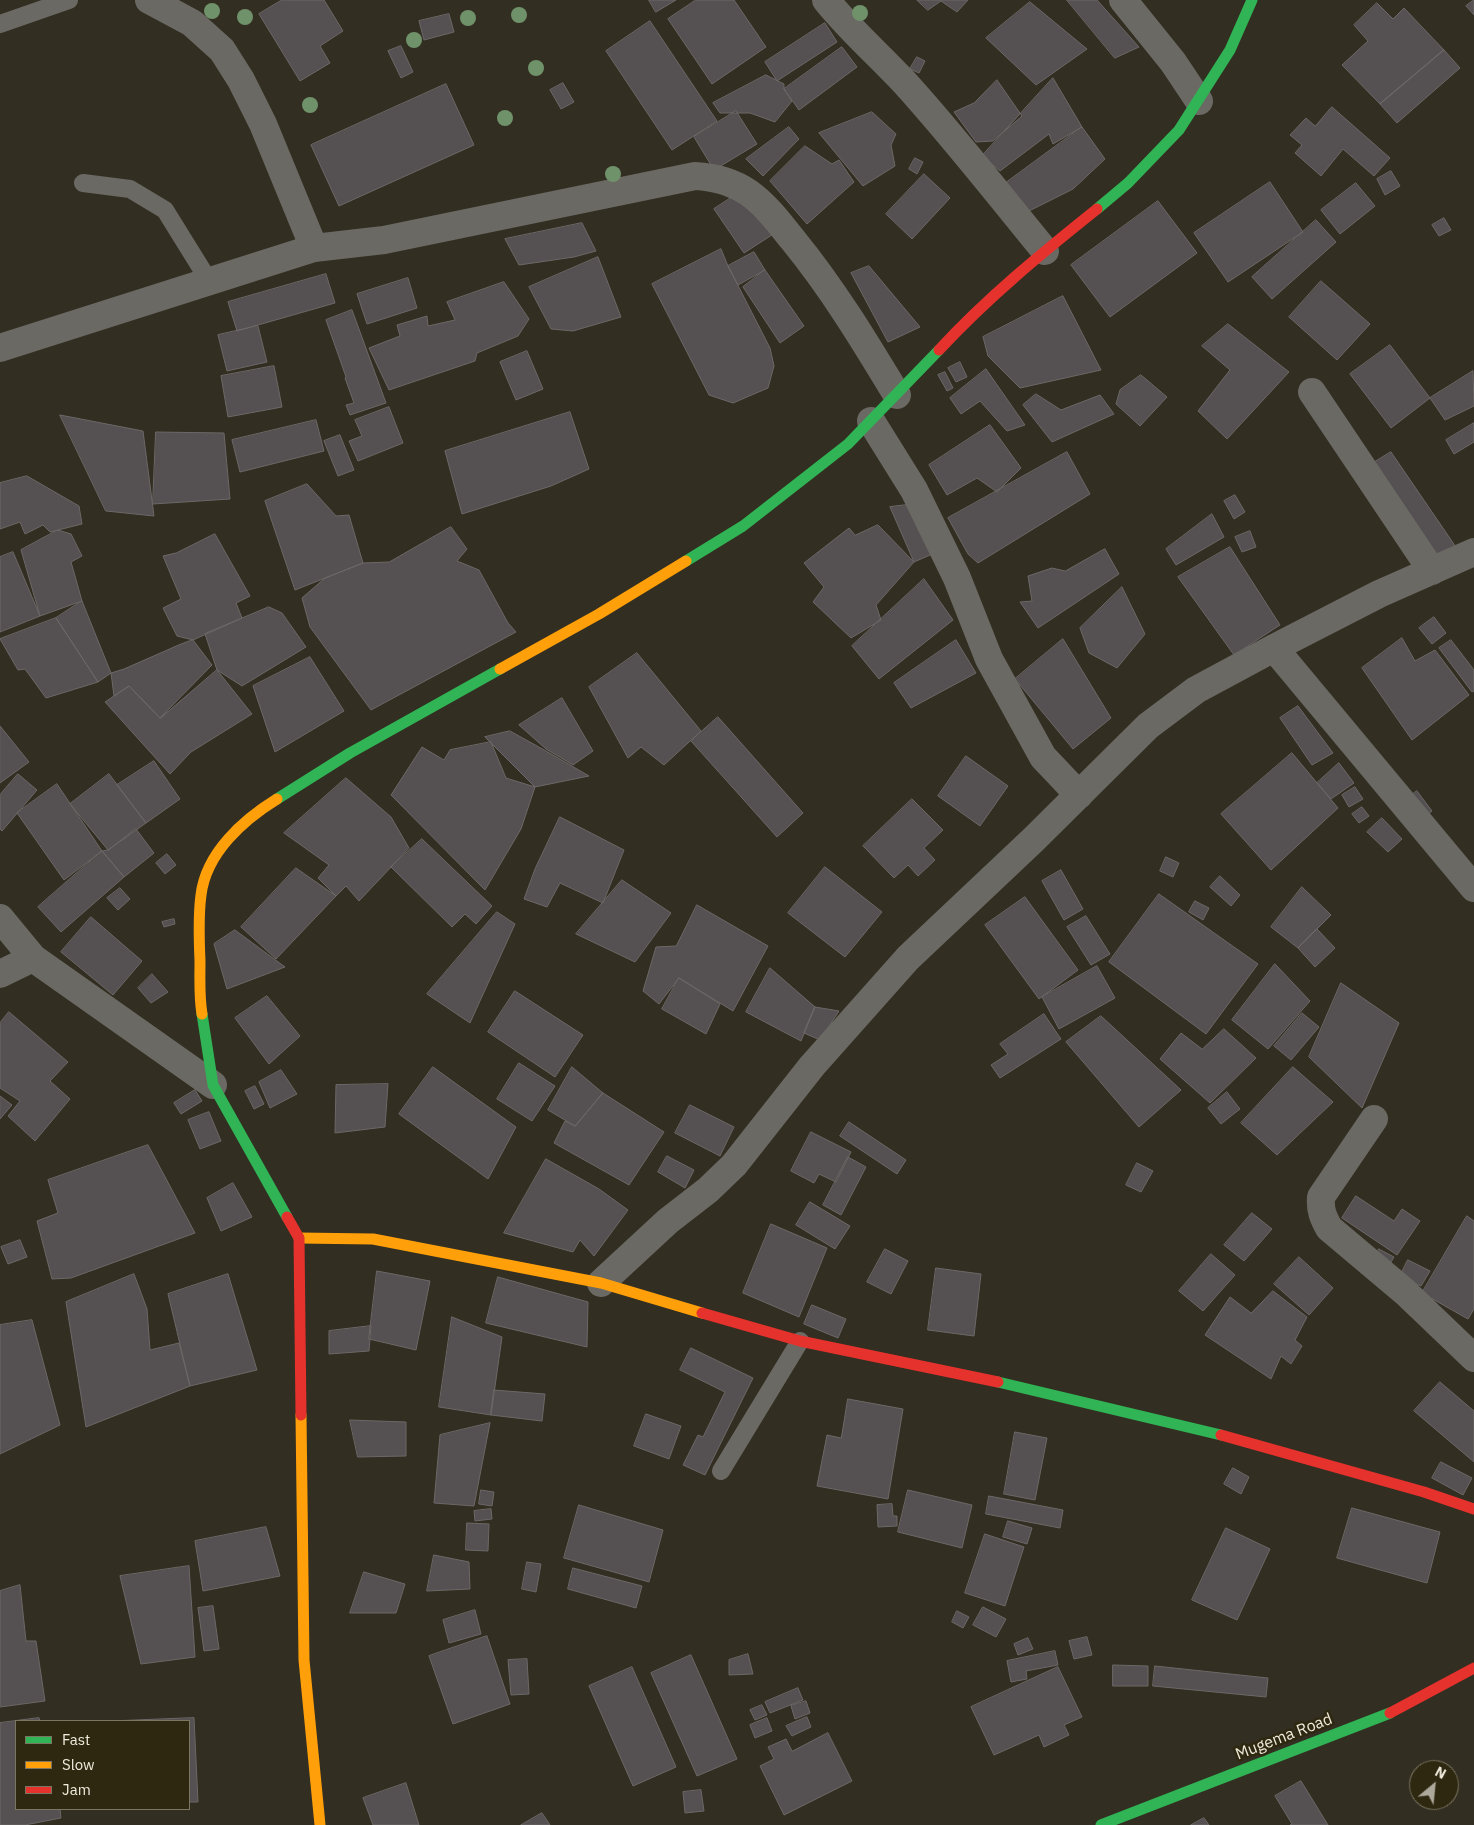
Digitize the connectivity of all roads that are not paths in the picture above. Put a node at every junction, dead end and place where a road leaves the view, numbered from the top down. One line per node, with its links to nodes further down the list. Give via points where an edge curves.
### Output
1 (69, 0): 6 (lane)
2 (149, 0): 9 (street, via 192,23 222,50 263,124)
3 (826, 0): 10 (street, via 905,84)
4 (1123, 0): 7 (street, via 1173,62)
5 (1252, 0): 7 (street, via 1230,50)
6 (0, 24)
7 (1199, 101): 10 (street, via 1180,130 1128,183)
8 (83, 183): 11 (lane, via 130,189 165,210)
9 (314, 248): 11 (street); 14 (street, via 384,240 659,182 712,177 749,193 771,212 816,269)
10 (1045, 251): 14 (street, via 963,324)
11 (209, 281): 12 (street)
12 (0, 348)
13 (1312, 392): 17 (street)
14 (897, 395): 15 (street)
15 (871, 421): 19 (street, via 914,490 957,578 989,659 1043,757); 24 (street, via 848,444 743,526 599,614 350,753 262,808 241,826 218,852 201,894 201,1011)
16 (1474, 552): 17 (street)
17 (1432, 571): 18 (street, via 1379,594)
18 (1274, 648): 19 (street, via 1196,690 1148,726); 20 (street)
19 (1079, 795): 27 (street, via 908,958 812,1066 734,1165)
20 (1474, 888)
21 (0, 918): 22 (street)
22 (33, 958): 23 (street); 24 (street)
23 (0, 974)
24 (213, 1085): 26 (street)
25 (1374, 1119): 29 (street, via 1321,1197 1323,1217 1330,1228 1405,1292)
26 (299, 1238): 27 (street, via 373,1239); 33 (street, via 304,1660)
27 (601, 1283): 28 (street)
28 (800, 1341): 30 (lane); 31 (street, via 1004,1383 1242,1440)
29 (1474, 1358)
30 (721, 1472)
31 (1474, 1509)
32 (1474, 1668): 34 (street, Mugema Road, via 1385,1716)
33 (320, 1825)
34 (1100, 1825)

